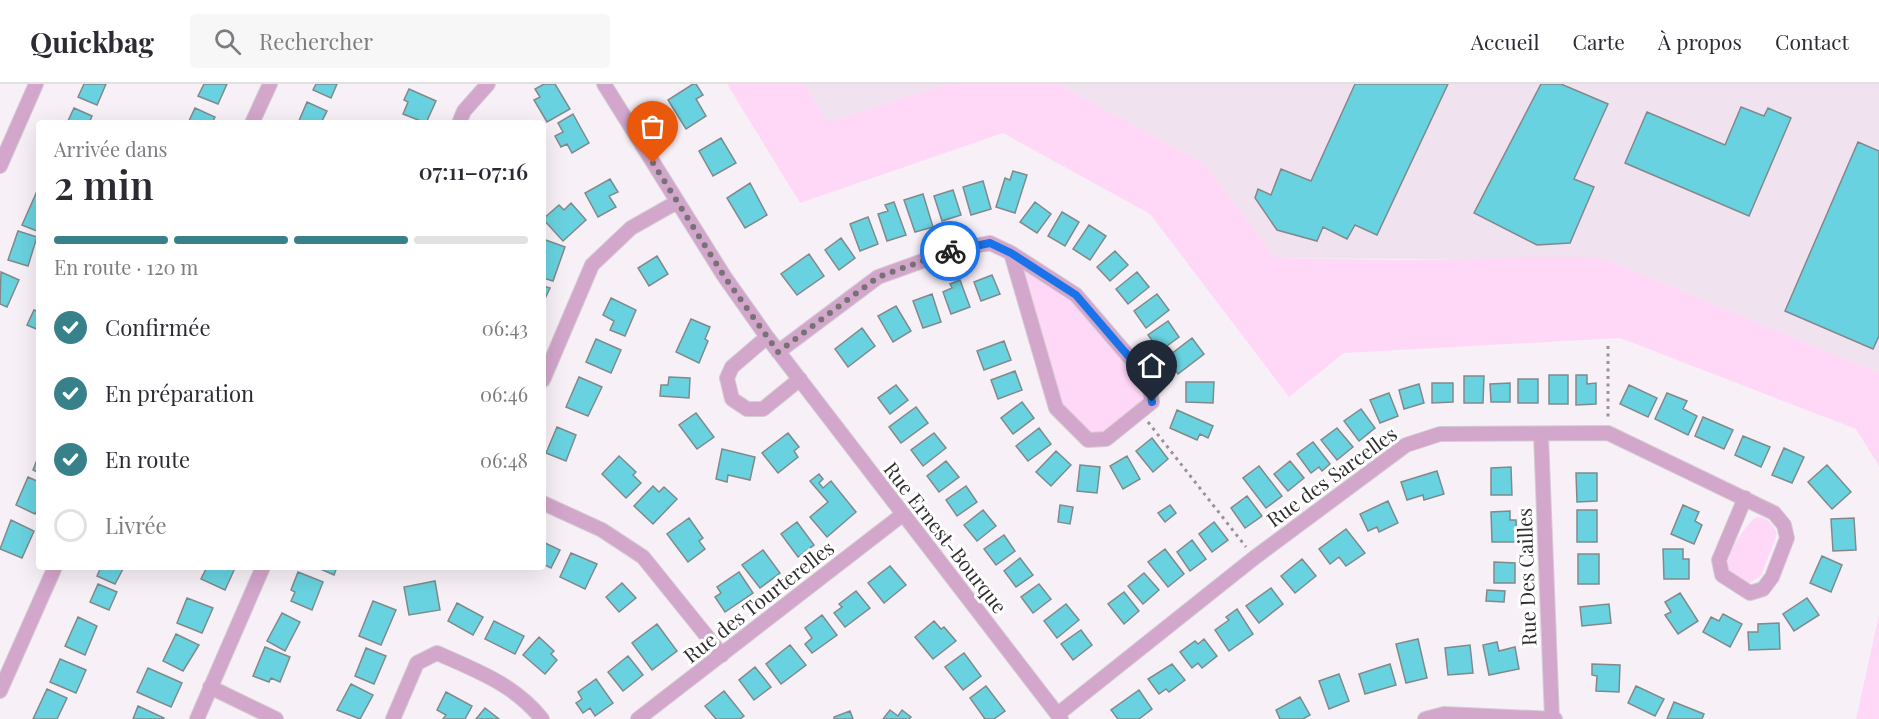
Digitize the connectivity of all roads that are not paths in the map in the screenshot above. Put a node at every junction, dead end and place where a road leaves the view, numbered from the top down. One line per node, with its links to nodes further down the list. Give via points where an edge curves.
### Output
1 (36, 84): 7 (street)
2 (270, 84): 5 (street)
3 (488, 84): 6 (street)
4 (604, 84): 8 (street, Rue Ernest-Bourque)
5 (253, 120)
6 (460, 120)
7 (0, 166)
8 (677, 202): 10 (street, Rue Ernest-Bourque); 12 (street, via 631,228 592,265)
9 (1011, 253): 9 (street, via 1076,295 1148,379 1152,402 1106,439 1088,440 1056,408); 11 (street, via 990,243 953,250 878,277)
10 (767, 337): 11 (street, Rue Ernest-Bourque); 13 (street, via 732,367 727,378 732,399 747,409 763,409)
11 (778, 352): 13 (street, Rue Ernest-Bourque)
12 (546, 373)
13 (800, 379): 17 (street, Rue Ernest-Bourque)
14 (1541, 435): 15 (street, Rue des Sarcelles, via 1608,433); 24 (street, Rue des Sarcelles, via 1440,434 1406,445 1254,558); 25 (street, Rue Des Cailles)
15 (1745, 498): 15 (street, Rue des Sarcelles, via 1774,513 1784,525 1787,538 1772,577 1762,589 1750,593 1722,575 1719,560)
16 (546, 504): 20 (street, via 602,530 643,557)
17 (902, 515): 20 (street, Rue des Tourterelles); 24 (street, Rue Ernest-Bourque)
18 (53, 570): 21 (street)
19 (262, 570): 22 (street)
20 (722, 655): 30 (street, Rue des Tourterelles)
21 (6, 661): 23 (street)
22 (210, 687): 26 (street); 27 (street)
23 (0, 691)
24 (1060, 717)
25 (1554, 718): 31 (street, via 1444,714)
26 (197, 719)
27 (276, 719)
28 (393, 719): 29 (street, via 417,663 437,653 495,679 527,700)
29 (542, 719)
30 (638, 719)
31 (1425, 719)

